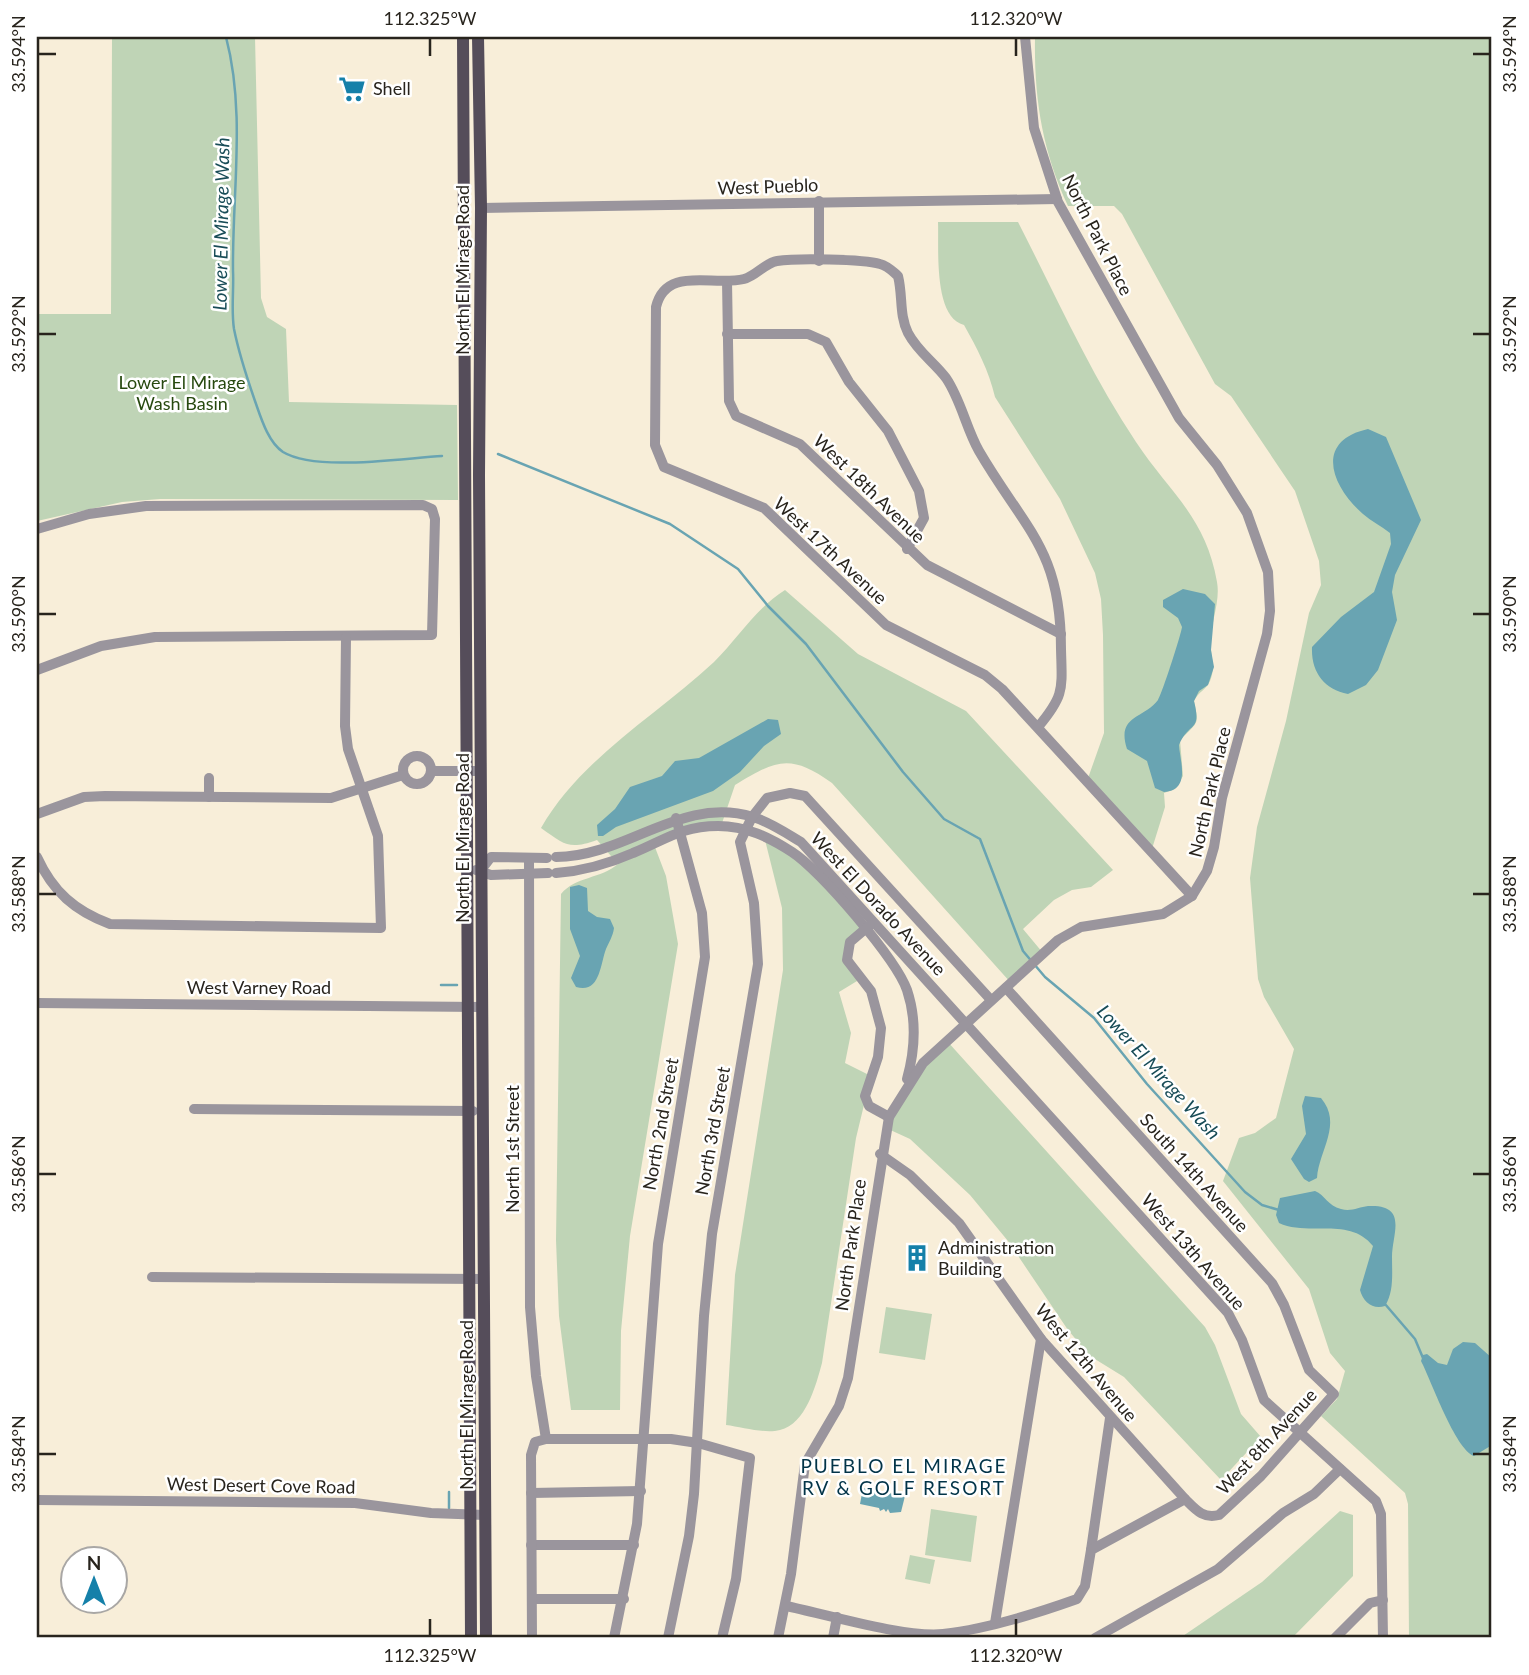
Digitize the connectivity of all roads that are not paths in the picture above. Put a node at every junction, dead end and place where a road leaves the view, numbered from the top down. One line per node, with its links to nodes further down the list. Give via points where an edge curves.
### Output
1 (463, 37): 17 (main road, North El Mirage Road)
2 (478, 37): 6 (main road, North El Mirage Road)
3 (1028, 40): 4 (street, North Park Place, via 1034,128)
4 (1057, 199): 5 (street, West Pueblo); 33 (street, North Park Place, via 1179,418 1217,465 1247,513 1268,572 1266,634 1207,872)
5 (819, 201): 6 (street, West Pueblo); 7 (street)
6 (481, 208): 18 (main road, North El Mirage Road)
7 (819, 261): 8 (street, West 17th Avenue, via 776,261 747,278); 12 (street, West 17th Avenue, via 873,262 898,276 908,332 946,378 980,453 1043,550 1058,590)
8 (727, 281): 9 (street, West 18th Avenue); 15 (street, West 17th Avenue, via 680,280 659,295 655,445 660,461 672,471 764,508 886,625 985,675)
9 (727, 334): 11 (street, West 18th Avenue, via 729,401 736,416 800,444); 11 (street, via 808,334 826,342 849,382 888,431 919,491 924,518)
10 (37, 529): 13 (street, via 89,514 146,506 423,505 432,509 432,635)
11 (907, 550): 12 (street, West 18th Avenue, via 927,565)
12 (1061, 634): 15 (street, West 17th Avenue, via 1062,691 1058,704)
13 (346, 637): 14 (street, via 155,637 102,646); 21 (street, via 345,726)
14 (37, 670)
15 (1038, 727): 33 (street, West 17th Avenue)
16 (431, 771): 17 (street); 19 (street, via 419,784); 19 (street, via 429,762 417,756 405,762)
17 (466, 771): 18 (street); 30 (main road, North El Mirage Road)
18 (480, 771): 31 (main road, North El Mirage Road)
19 (403, 775): 21 (street)
20 (209, 778): 22 (street)
21 (363, 789): 22 (street, via 331,798); 28 (street, via 379,836 381,928 110,924 79,911 61,896)
22 (209, 797): 23 (street, via 84,797)
23 (37, 814)
24 (752, 817): 25 (street, West El Dorado Avenue, via 706,813); 26 (street); 34 (street, West El Dorado Avenue, via 801,842); 37 (street, via 767,798 790,793 805,796)
25 (676, 818): 27 (street, North 2nd Street); 29 (street, West El Dorado Avenue, via 604,851)
26 (746, 828): 27 (street, West El Dorado Avenue); 35 (street, West El Dorado Avenue, via 794,853); 56 (street, North 3rd Street, via 740,842 758,931 758,964 712,1234)
27 (680, 831): 32 (street, West El Dorado Avenue, via 610,863); 55 (street, North 2nd Street, via 702,913 705,957 658,1244)
28 (37, 857)
29 (528, 858): 31 (street, West El Dorado Avenue, via 491,858); 32 (street, North 1st Street)
30 (466, 869): 31 (street, West El Dorado Avenue); 39 (main road, North El Mirage Road)
31 (481, 870): 32 (street, West El Dorado Avenue, via 491,875); 40 (main road, North El Mirage Road)
32 (528, 875): 54 (street, North 1st Street, via 530,1307)
33 (1192, 897): 36 (street, North Park Place, via 1163,914 1069,932)
34 (873, 920): 35 (street); 41 (street, West El Dorado Avenue)
35 (865, 930): 42 (street, West El Dorado Avenue, via 900,975 912,1009 914,1055); 45 (street, via 850,942 847,960 871,991 881,1028 878,1058 865,1096 869,1106)
36 (1006, 988): 37 (street, North Park Place); 51 (street, South 14th Avenue, via 1272,1283 1309,1370)
37 (991, 1000): 41 (street, North Park Place)
38 (37, 1003): 39 (street, West Varney Road)
39 (467, 1007): 40 (street, West Varney Road); 44 (main road, North El Mirage Road)
40 (481, 1007): 44 (main road, North El Mirage Road)
41 (965, 1023): 42 (street, North Park Place); 53 (street, West 13th Avenue, via 1228,1313 1264,1400)
42 (905, 1087): 45 (street, North Park Place)
43 (194, 1109): 44 (street)
44 (475, 1111): 48 (main road, North El Mirage Road); 49 (main road, North El Mirage Road)
45 (889, 1117): 46 (street, North Park Place)
46 (880, 1154): 50 (street, West 12th Avenue, via 960,1223); 70 (street, North Park Place, via 846,1384 839,1406 805,1464)
47 (152, 1277): 48 (street)
48 (469, 1279): 49 (street); 62 (main road, North El Mirage Road)
49 (483, 1279): 63 (main road, North El Mirage Road)
50 (1041, 1339): 52 (street, West 12th Avenue); 72 (street)
51 (1334, 1394): 53 (street, West 8th Avenue)
52 (1110, 1419): 60 (street, West 12th Avenue); 66 (street)
53 (1300, 1434): 57 (street, West 13th Avenue); 60 (street, West 8th Avenue, via 1219,1515 1201,1514)
54 (546, 1438): 55 (street); 59 (street, via 532,1446)
55 (644, 1439): 56 (street); 58 (street, North 2nd Street)
56 (698, 1443): 79 (street, North 3rd Street, via 689,1536); 80 (street, via 750,1458 736,1579)
57 (1340, 1469): 69 (street, West 13th Avenue, via 1380,1508); 83 (street, via 1218,1569)
58 (640, 1491): 59 (street); 65 (street, North 2nd Street)
59 (531, 1493): 64 (street)
60 (1185, 1499): 66 (street)
61 (37, 1500): 62 (street, West Desert Cove Road, via 355,1503)
62 (471, 1515): 63 (street, West Desert Cove Road); 75 (main road, North El Mirage Road)
63 (485, 1515): 76 (main road, North El Mirage Road)
64 (531, 1545): 65 (street); 67 (street)
65 (634, 1545): 68 (street, North 2nd Street)
66 (1091, 1549): 72 (street, via 1085,1586 1077,1599)
67 (532, 1599): 68 (street); 77 (street)
68 (624, 1599): 78 (street, North 2nd Street)
69 (1382, 1600): 84 (street, via 1370,1603); 85 (street)
70 (786, 1605): 71 (street); 81 (street)
71 (837, 1617): 73 (street); 82 (street)
72 (995, 1623): 74 (street)
73 (889, 1633): 74 (street)
74 (941, 1637)
75 (471, 1638)
76 (486, 1638)
77 (532, 1638)
78 (614, 1638)
79 (668, 1638)
80 (722, 1638)
81 (778, 1638)
82 (833, 1638)
83 (1095, 1638)
84 (1335, 1638)
85 (1383, 1638)

